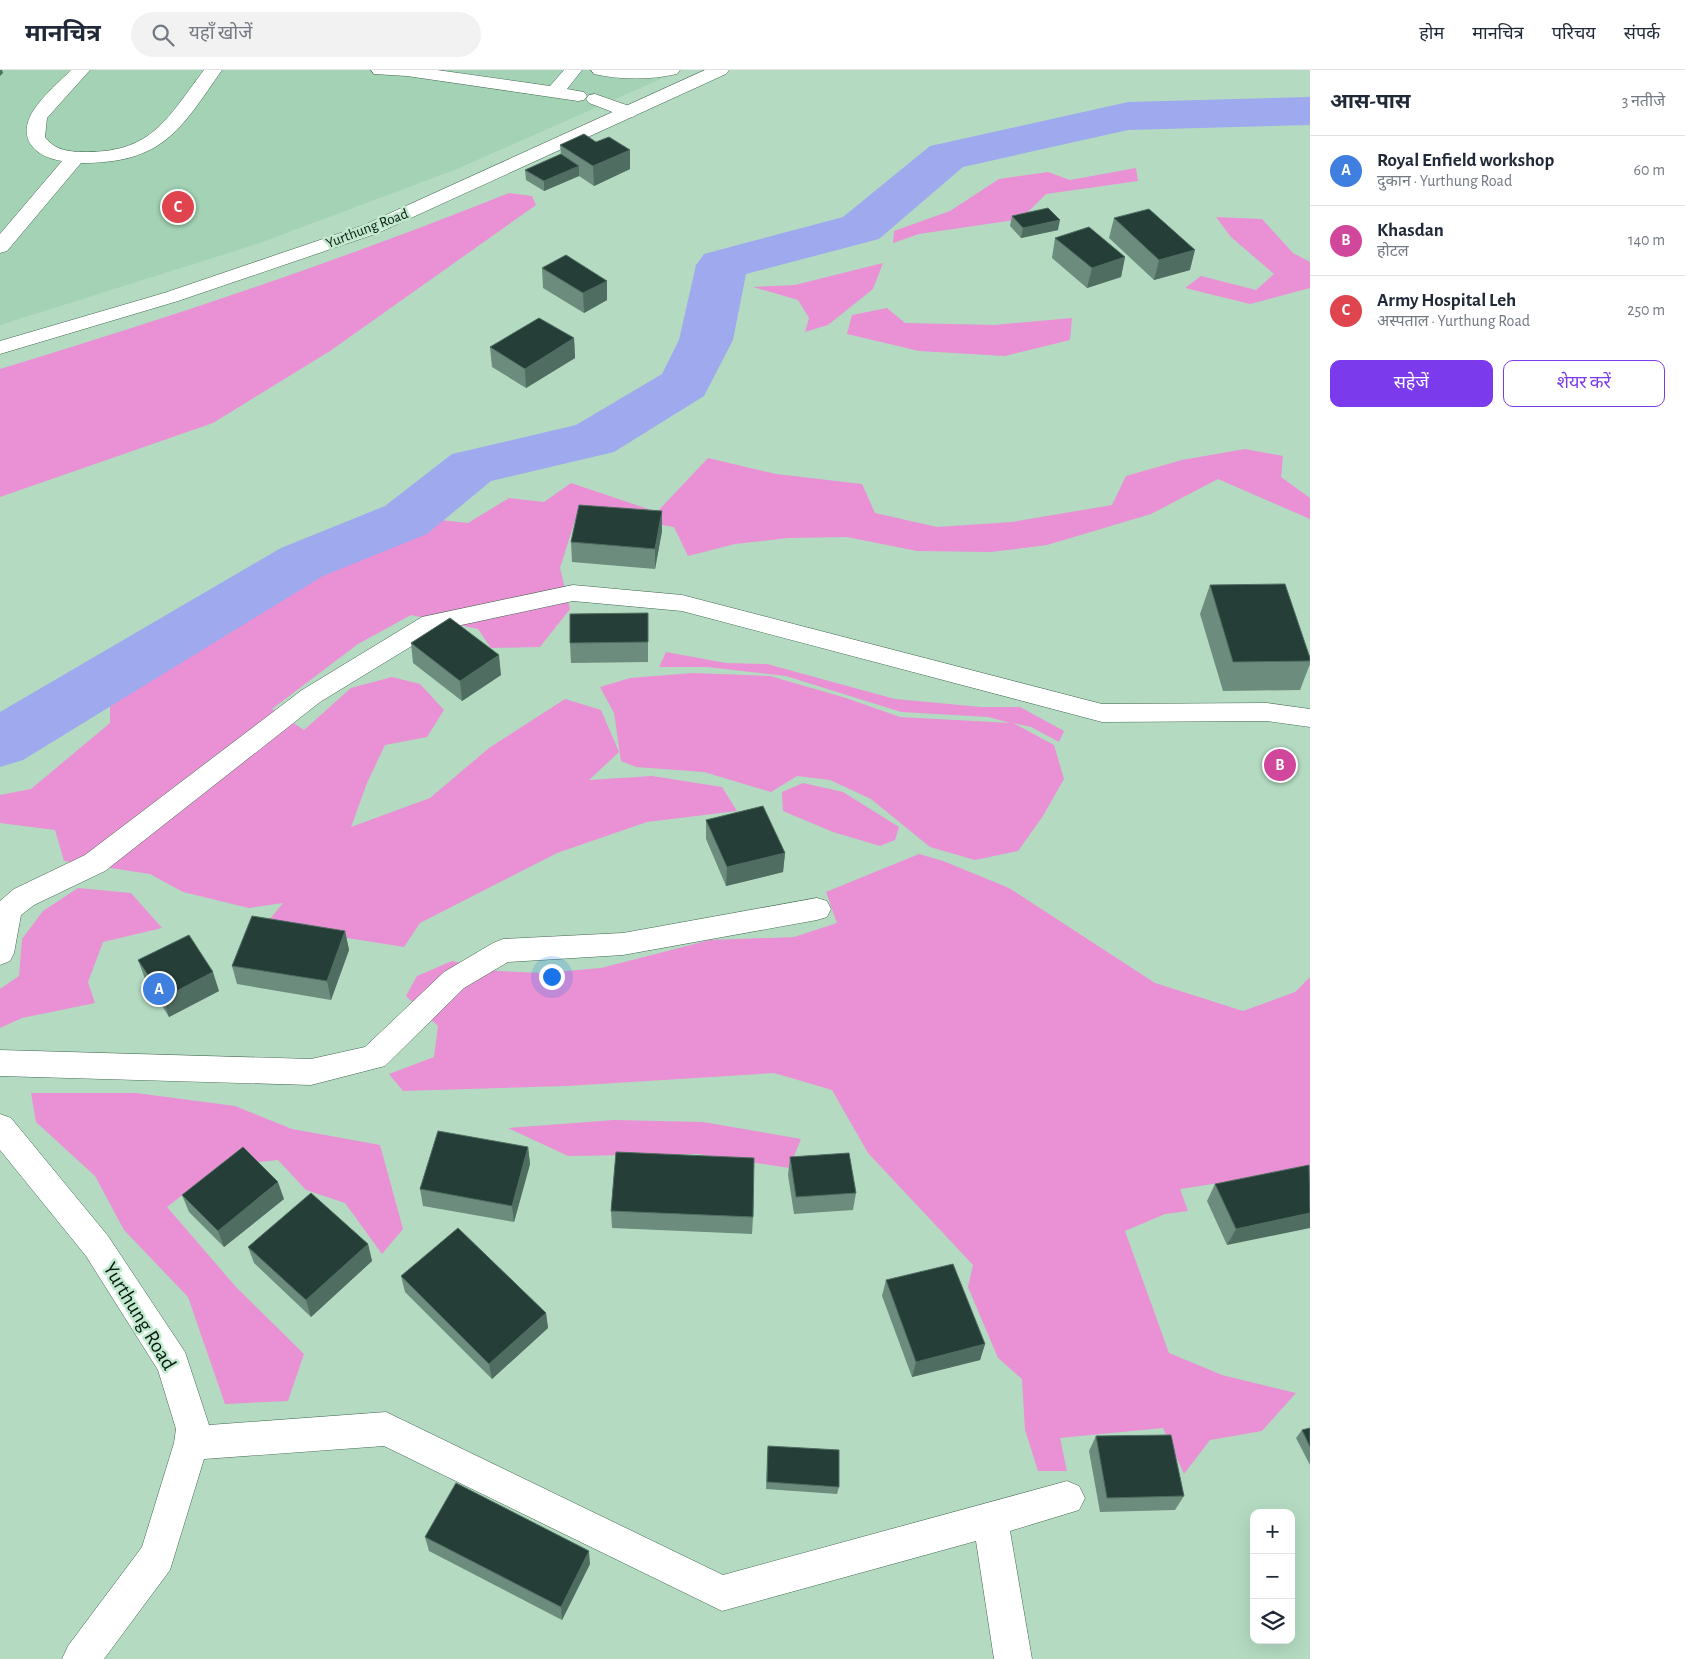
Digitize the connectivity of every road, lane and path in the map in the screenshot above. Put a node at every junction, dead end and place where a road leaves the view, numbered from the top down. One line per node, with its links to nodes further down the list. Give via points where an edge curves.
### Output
1 (81, 70): 10 (street, via 37,120 34,133 40,144 54,153)
2 (213, 70): 10 (street, via 160,138 144,148 122,155)
3 (380, 70): 8 (street)
4 (573, 70): 8 (street)
5 (600, 70): 6 (street, via 636,74)
6 (671, 70)
7 (720, 70): 9 (street, Yurthung Road)
8 (555, 92): 9 (street, via 586,97)
9 (628, 112): 12 (street, Yurthung Road, via 371,229 171,297)
10 (75, 158): 11 (street)
11 (0, 246)
12 (0, 348)
13 (1310, 718): 15 (street, via 1267,712 1102,713 682,604 573,593 431,623 311,696 95,863 24,897 8,910)
14 (817, 909): 16 (street, via 623,944 503,951 454,980 374,1058 311,1072)
15 (0, 953)
16 (0, 1063)
17 (0, 1127): 18 (street, Yurthung Road, via 97,1246 173,1363 193,1429)
18 (191, 1443): 20 (street, via 386,1429 722,1593); 21 (street, Yurthung Road, via 157,1558)
19 (1067, 1498): 20 (street)
20 (990, 1520): 22 (street)
21 (81, 1659)
22 (1013, 1659)

